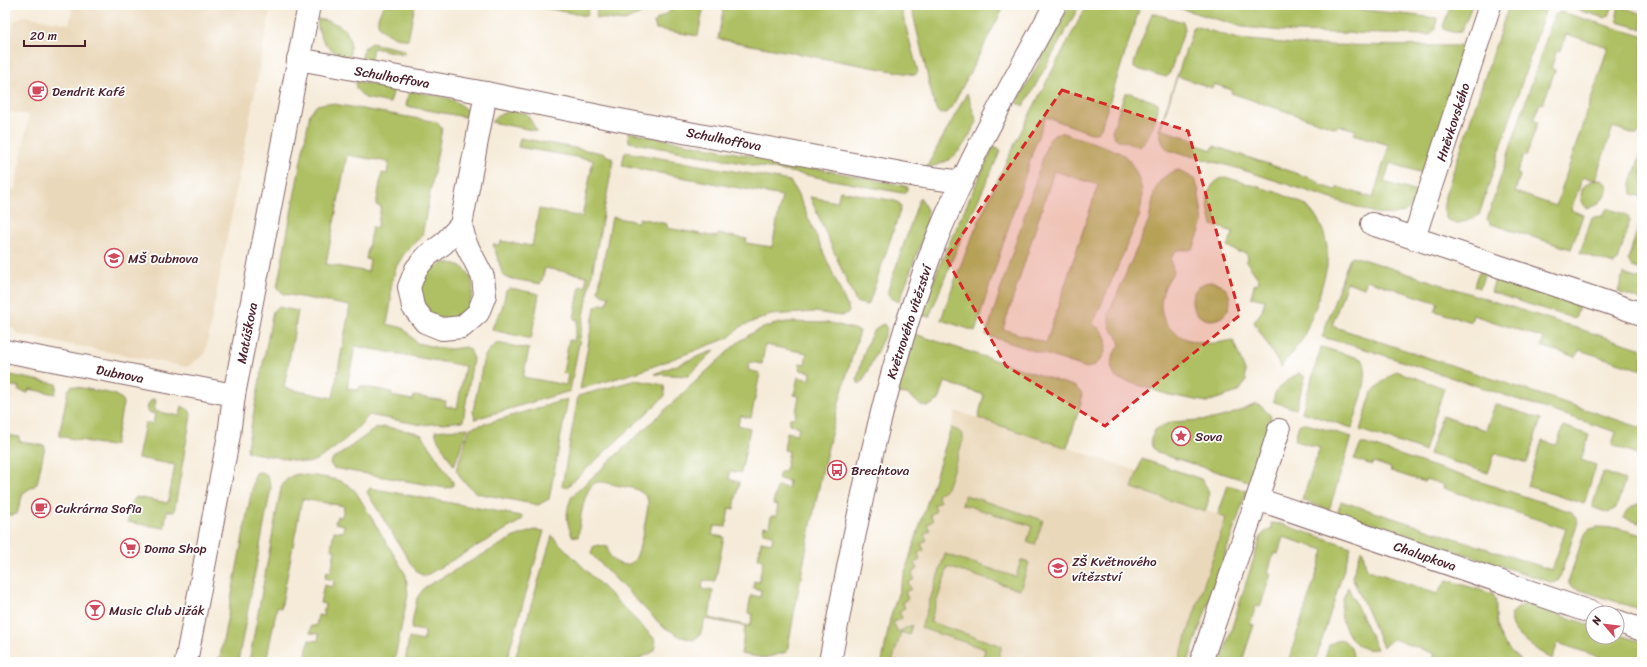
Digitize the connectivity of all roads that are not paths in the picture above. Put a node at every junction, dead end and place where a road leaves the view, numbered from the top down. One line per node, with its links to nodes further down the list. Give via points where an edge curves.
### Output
1 (309, 5): 4 (street, Matúškova)
2 (1055, 5): 6 (street, Květnového vítězství)
3 (1490, 5): 9 (street, Hněvkovského)
4 (298, 59): 5 (street, Schulhoffova); 12 (street, Matúškova)
5 (486, 93): 6 (street, Schulhoffova); 8 (street)
6 (962, 182): 19 (street, Květnového vítězství, via 932,252 908,318 885,396 861,498)
7 (1372, 224): 9 (street)
8 (461, 225): 8 (street, via 416,269 409,287 413,307 425,322 442,330 462,327 478,313 485,295 483,277 466,244)
9 (1414, 238): 10 (street)
10 (1642, 314)
11 (5, 351): 12 (street, Dubnova)
12 (234, 395): 18 (street, Matúškova, via 229,435)
13 (1279, 430): 14 (street)
14 (1256, 498): 15 (street, Chalupkova); 20 (street)
15 (1585, 610)
16 (1625, 624): 17 (street)
17 (1642, 630)
18 (186, 662)
19 (830, 662)
20 (1201, 662)

